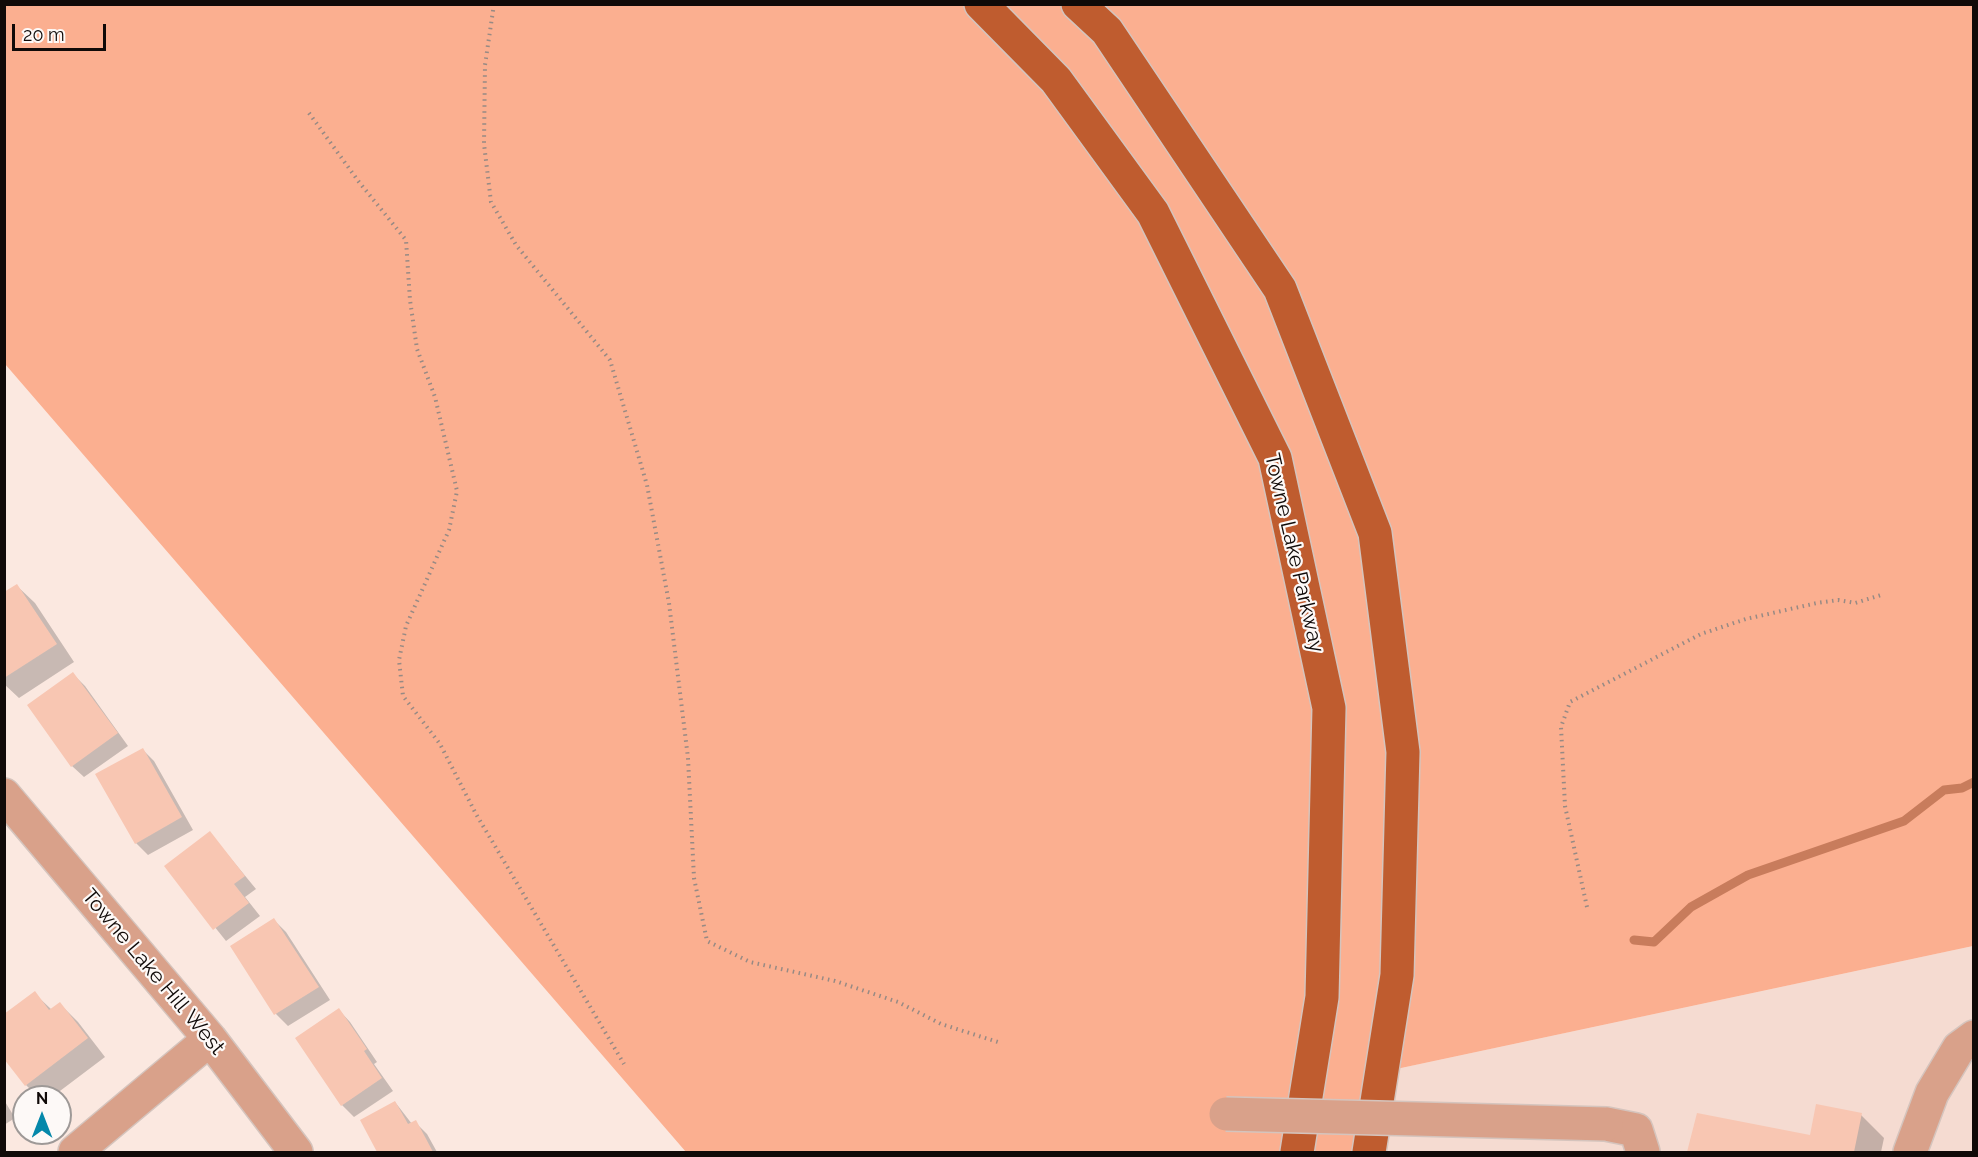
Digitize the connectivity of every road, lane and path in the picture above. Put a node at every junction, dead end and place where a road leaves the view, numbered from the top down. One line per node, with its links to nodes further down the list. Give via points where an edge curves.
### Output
1 (494, 4): 10 (path, via 485,65 484,133 491,202 516,245 610,360 644,474 669,603 688,758 694,878 706,941 750,962 835,981)
2 (981, 4): 15 (main road, Towne Lake Parkway, via 1056,80 1154,213 1275,458 1329,708 1322,997)
3 (1078, 4): 16 (main road, via 1107,31 1280,288 1375,533 1403,752 1397,975)
4 (309, 112): 11 (path, via 406,240 417,349 435,397 457,491 449,530 405,626 399,660 403,696 440,744 476,814)
5 (1881, 595): 7 (path, via 1855,603 1817,603 1701,634 1570,702 1561,727 1565,806)
6 (4, 795): 9 (street, Towne Lake Hill West)
7 (1587, 907)
8 (1974, 1037): 18 (street, via 1959,1048 1932,1093)
9 (210, 1039): 13 (street); 14 (street, Towne Lake Hill West)
10 (1000, 1043)
11 (624, 1064)
12 (1226, 1114): 17 (street, bridge, via 1606,1124 1636,1130)
13 (75, 1152)
14 (296, 1152)
15 (1297, 1152)
16 (1369, 1152)
17 (1643, 1152)
18 (1910, 1152)

